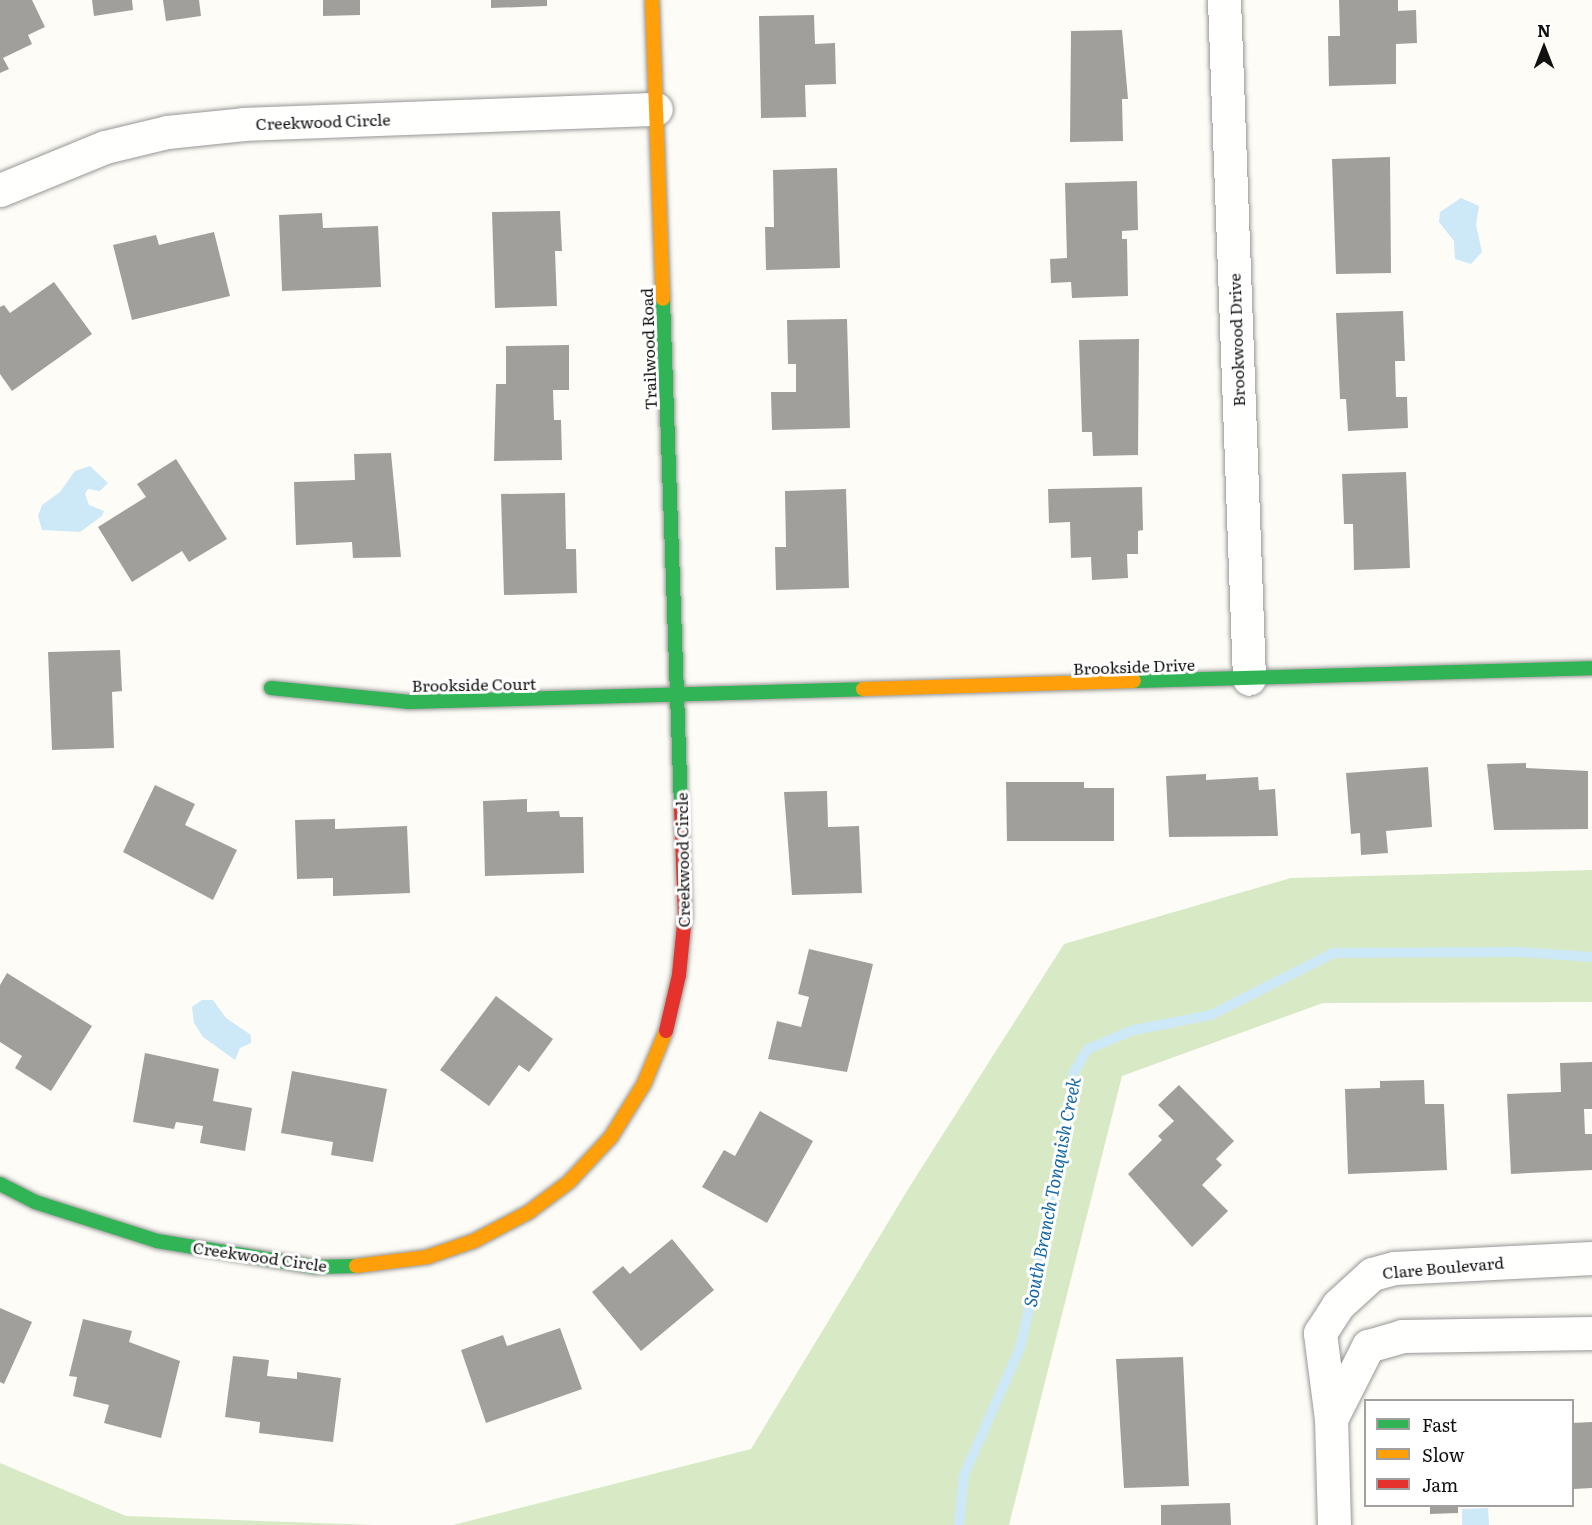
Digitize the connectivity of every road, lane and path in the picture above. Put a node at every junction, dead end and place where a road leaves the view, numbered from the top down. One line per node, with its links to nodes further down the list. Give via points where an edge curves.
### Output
1 (652, 0): 3 (street, Trailwood Road)
2 (1224, 0): 6 (street, Brookwood Drive)
3 (656, 109): 4 (street, Creekwood Circle, via 244,124 167,132 105,147); 8 (street, Trailwood Road)
4 (0, 190)
5 (1592, 668): 6 (street, Brookside Drive)
6 (1249, 679): 8 (street, Brookside Drive)
7 (271, 688): 8 (street, Brookside Court, via 409,702)
8 (678, 696): 9 (street, Creekwood Circle, via 685,915 679,975 668,1026 644,1084 611,1137 568,1182 529,1212 474,1241 427,1257 378,1266 316,1267 110,1229 34,1202)
9 (0, 1184)
10 (1592, 1258): 12 (street, Clare Boulevard, via 1394,1268 1372,1274 1338,1305 1320,1333)
11 (1592, 1333): 12 (street, via 1402,1336 1368,1346)
12 (1331, 1419): 13 (street, Clare Boulevard)
13 (1334, 1525)

